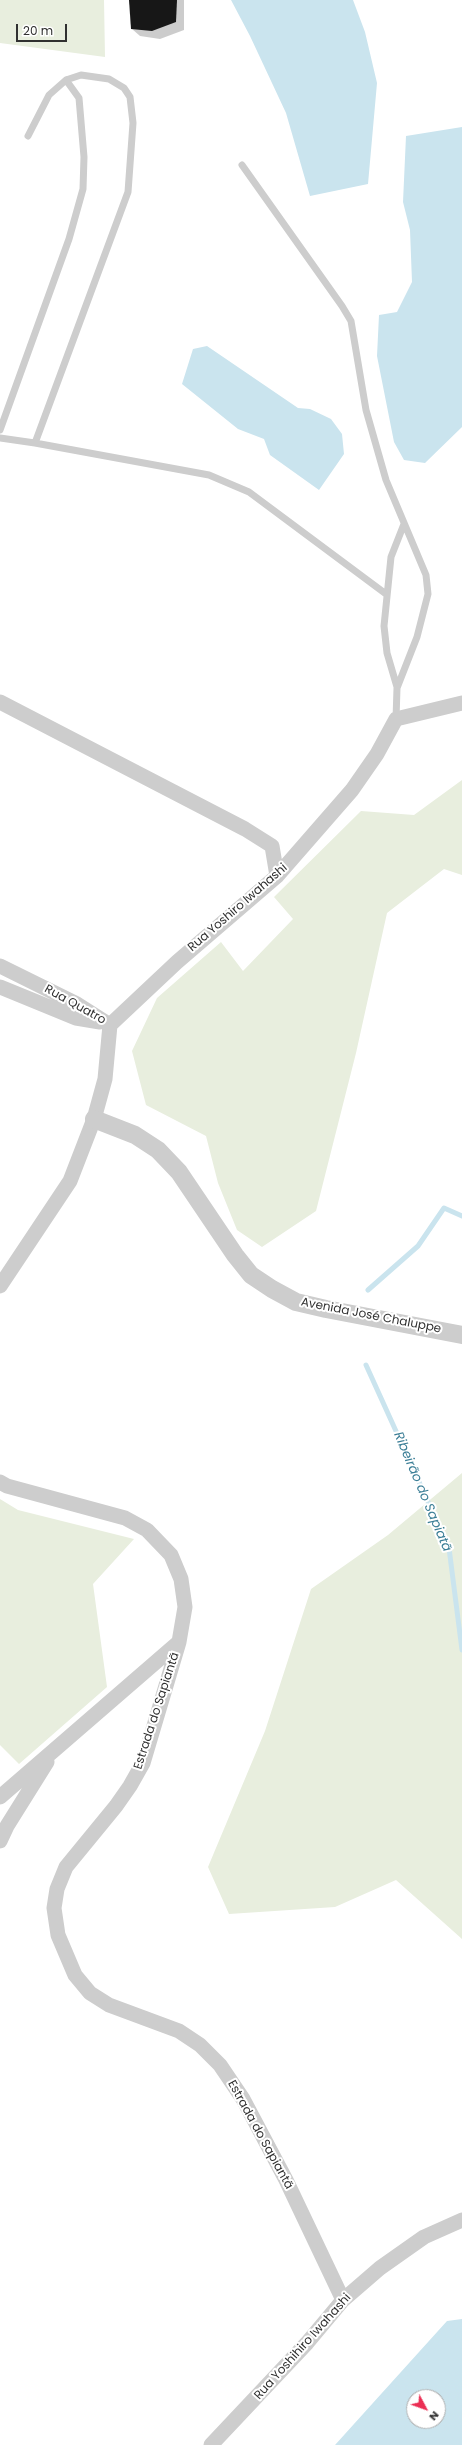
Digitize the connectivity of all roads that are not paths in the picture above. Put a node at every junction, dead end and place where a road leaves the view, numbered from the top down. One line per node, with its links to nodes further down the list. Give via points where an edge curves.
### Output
1 (66, 80): 2 (lane, via 49,95); 4 (lane, via 79,98 84,157 83,189 69,239); 6 (lane, via 81,74 109,79 124,88 130,98 133,123 128,192)
2 (28, 136)
3 (242, 165): 7 (lane, via 351,321 366,410 386,480)
4 (0, 430)
5 (0, 438): 6 (lane)
6 (35, 442): 8 (lane, via 209,475 249,492)
7 (404, 524): 8 (lane, via 391,557); 9 (lane, via 426,576 428,594 417,637)
8 (386, 594): 9 (lane, via 384,626 387,653)
9 (397, 688): 12 (lane)
10 (0, 702): 13 (street, via 252,833 272,846)
11 (462, 703): 12 (street)
12 (396, 719): 13 (street, Rua Yoshiro Iwahashi, via 377,754 352,790)
13 (277, 876): 16 (street, Rua Yoshiro Iwahashi, via 155,982)
14 (0, 966): 16 (street, Rua Quatro, via 77,1004)
15 (0, 987): 16 (street, Rua Quatro, via 76,1018)
16 (110, 1025): 17 (street, via 105,1079)
17 (94, 1119): 18 (street, via 70,1181); 19 (street, Avenida José Chaluppe, via 136,1135 158,1150 179,1172 234,1255 252,1275 272,1289 296,1302)
18 (0, 1286)
19 (462, 1335)
20 (0, 1482): 21 (street, Estrada do Sapiantã, via 125,1518 148,1530 170,1555 181,1579 185,1607)
21 (179, 1642): 22 (street); 26 (street, Estrada do Sapiantã, via 143,1762 116,1806 66,1867 56,1889 54,1908 58,1935 76,1975 90,1993 109,2006 179,2031 200,2045 220,2065 243,2099 286,2180)
22 (57, 1748): 23 (street); 24 (street)
23 (0, 1797)
24 (0, 1841)
25 (462, 2220): 26 (street, Rua Yoshihiro Iwahashi, via 424,2238 380,2268)
26 (343, 2300): 27 (street, Rua Yoshihiro Iwahashi)
27 (211, 2445)

